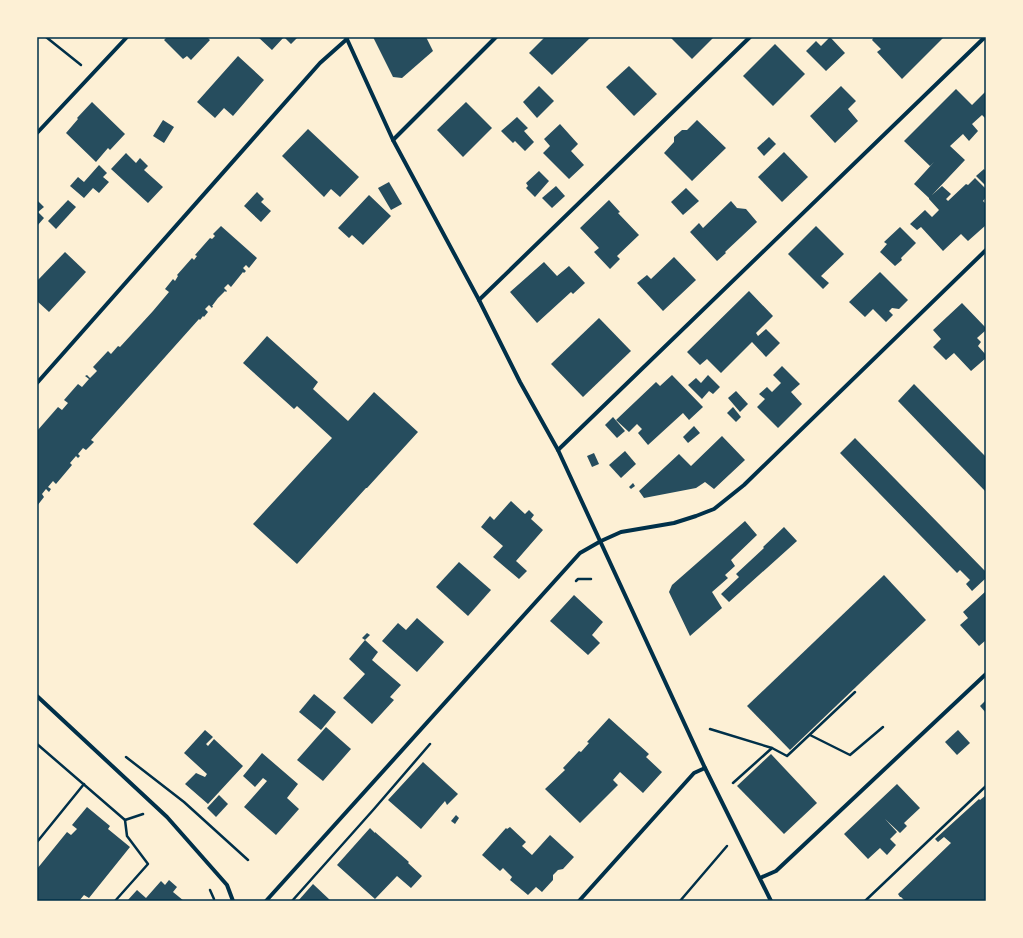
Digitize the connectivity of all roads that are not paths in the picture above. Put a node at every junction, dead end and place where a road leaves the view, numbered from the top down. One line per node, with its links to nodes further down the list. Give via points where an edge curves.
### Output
1 (127, 37): 6 (street)
2 (496, 37): 7 (street)
3 (750, 37): 9 (street)
4 (985, 37): 11 (street)
5 (346, 38): 7 (street); 10 (street, via 320,63)
6 (37, 133)
7 (393, 140): 9 (street)
8 (986, 250): 12 (street, via 744,485 714,508 674,523 621,532)
9 (479, 300): 11 (street)
10 (37, 383)
11 (558, 450): 12 (street)
12 (601, 541): 15 (street); 18 (street, via 580,553)
13 (986, 674): 16 (street, via 776,871)
14 (37, 696): 17 (street, via 167,817 227,885)
15 (705, 768): 16 (street); 19 (street, via 694,773)
16 (760, 878): 20 (street)
17 (233, 901)
18 (266, 901)
19 (579, 901)
20 (771, 901)

